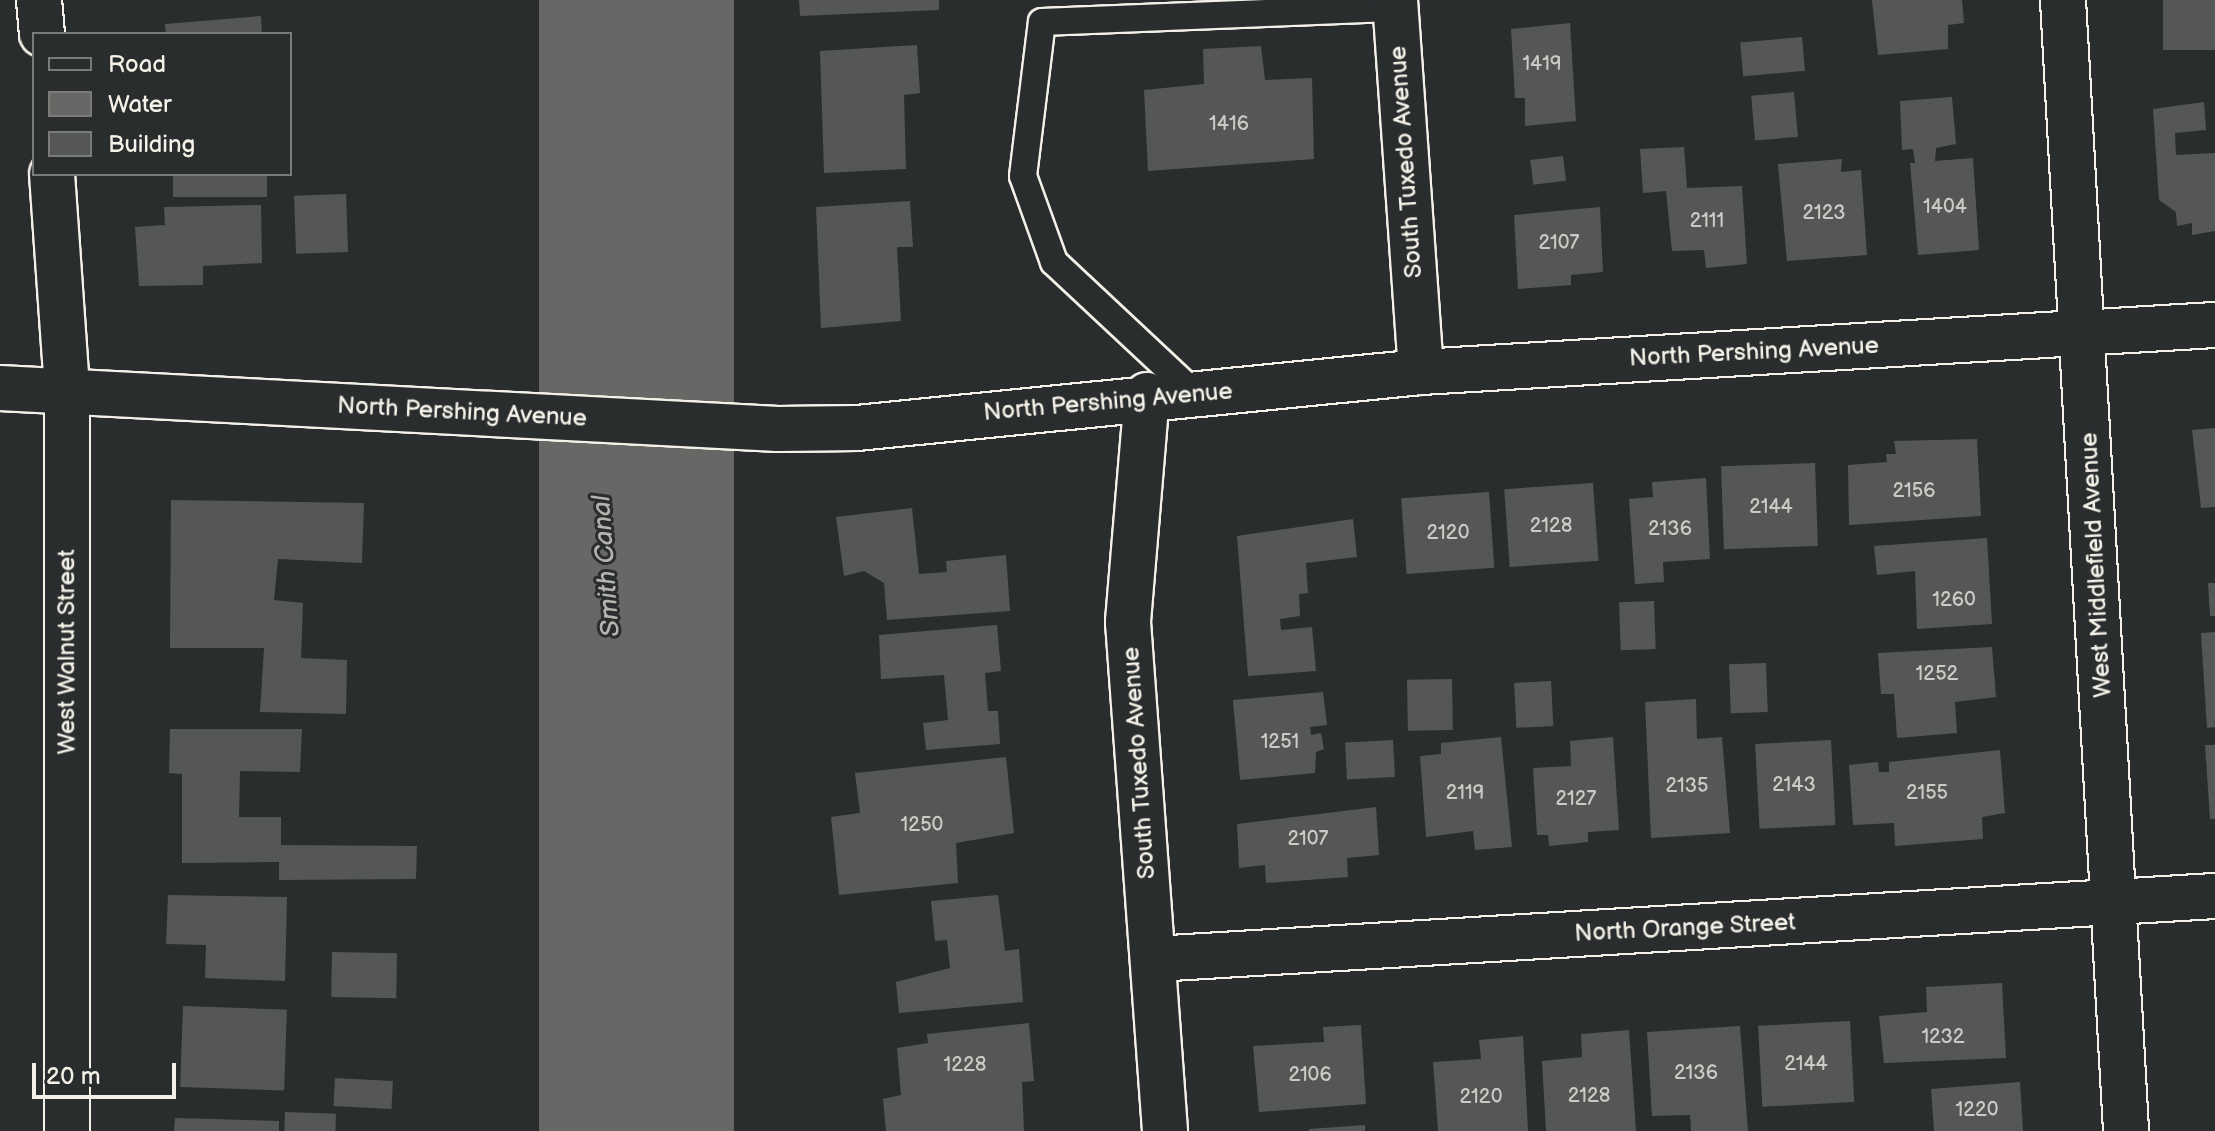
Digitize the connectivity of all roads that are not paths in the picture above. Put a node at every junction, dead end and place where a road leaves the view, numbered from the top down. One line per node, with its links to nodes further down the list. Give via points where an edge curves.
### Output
1 (39, 0): 4 (street)
2 (2063, 0): 7 (street, West Middlefield Avenue)
3 (1395, 4): 8 (street, South Tuxedo Avenue); 11 (lane, via 1042,22 1023,176 1054,262)
4 (42, 32)
5 (52, 176): 10 (street, West Walnut Street)
6 (2215, 325): 7 (street, North Pershing Avenue)
7 (2086, 332): 8 (street, North Pershing Avenue); 14 (street, West Middlefield Avenue)
8 (1421, 372): 11 (street, North Pershing Avenue)
9 (0, 388): 10 (street, North Pershing Avenue)
10 (67, 389): 12 (street, North Pershing Avenue, via 778,429 857,428); 16 (street, West Walnut Street)
11 (1195, 394): 12 (street, North Pershing Avenue)
12 (1147, 395): 15 (street, South Tuxedo Avenue, via 1128,622)
13 (2215, 896): 14 (street, North Orange Street)
14 (2112, 902): 15 (street, North Orange Street); 18 (street, West Middlefield Avenue)
15 (1154, 959): 17 (street, South Tuxedo Avenue)
16 (67, 1131)
17 (1165, 1131)
18 (2126, 1131)

